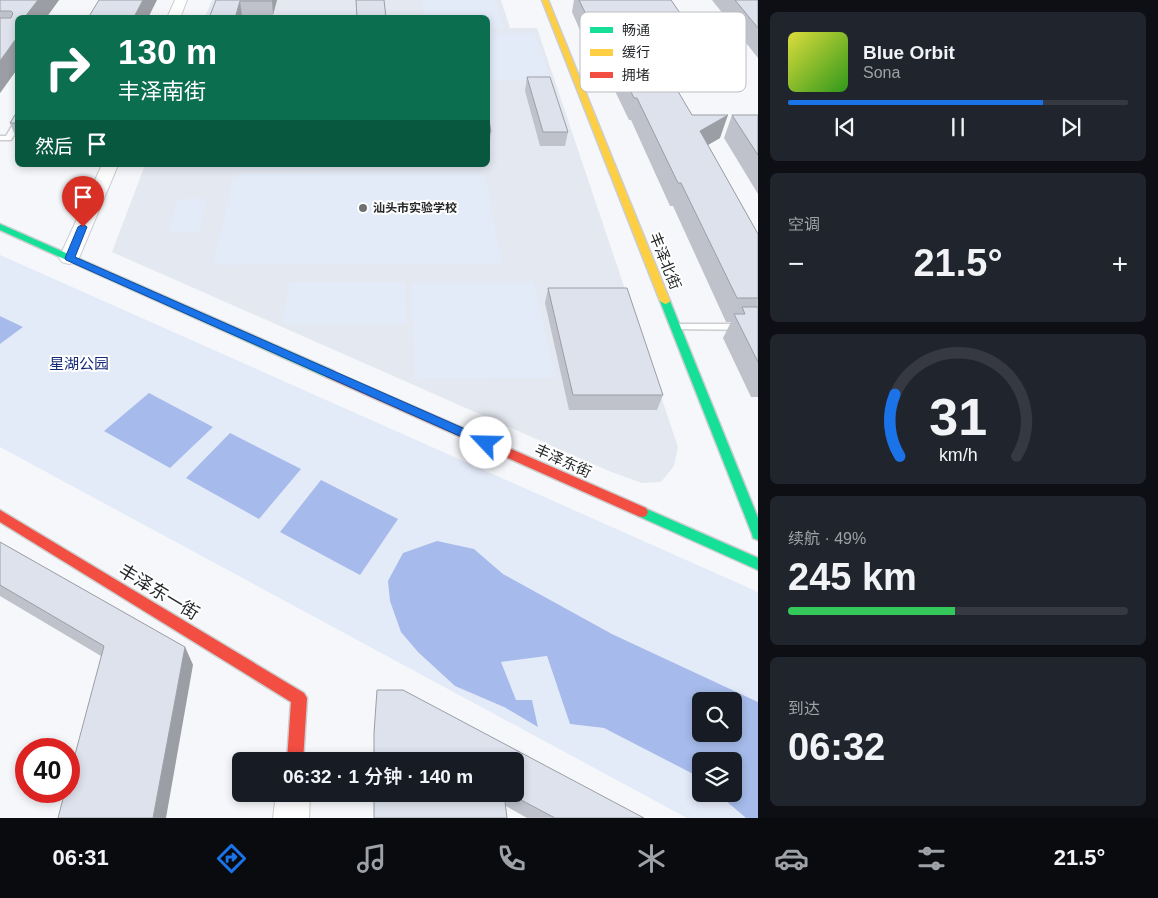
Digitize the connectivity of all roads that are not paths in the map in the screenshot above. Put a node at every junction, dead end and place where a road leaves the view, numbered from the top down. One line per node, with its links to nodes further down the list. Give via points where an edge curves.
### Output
1 (181, 0): 3 (street)
2 (545, 0): 4 (street, 丰泽北街)
3 (175, 15)
4 (580, 87)
5 (582, 92): 11 (street, 丰泽北街)
6 (15, 128): 7 (lane, via 8,138)
7 (0, 138)
8 (109, 167): 10 (street)
9 (0, 227): 10 (street, 丰泽东街)
10 (69, 258): 15 (street, 丰泽东街)
11 (676, 327): 12 (lane); 14 (street, 丰泽北街)
12 (758, 327)
13 (0, 515): 16 (street, 丰泽东一街, via 299,698)
14 (758, 534)
15 (758, 564)
16 (296, 752)
17 (292, 802): 18 (street)
18 (291, 818)

